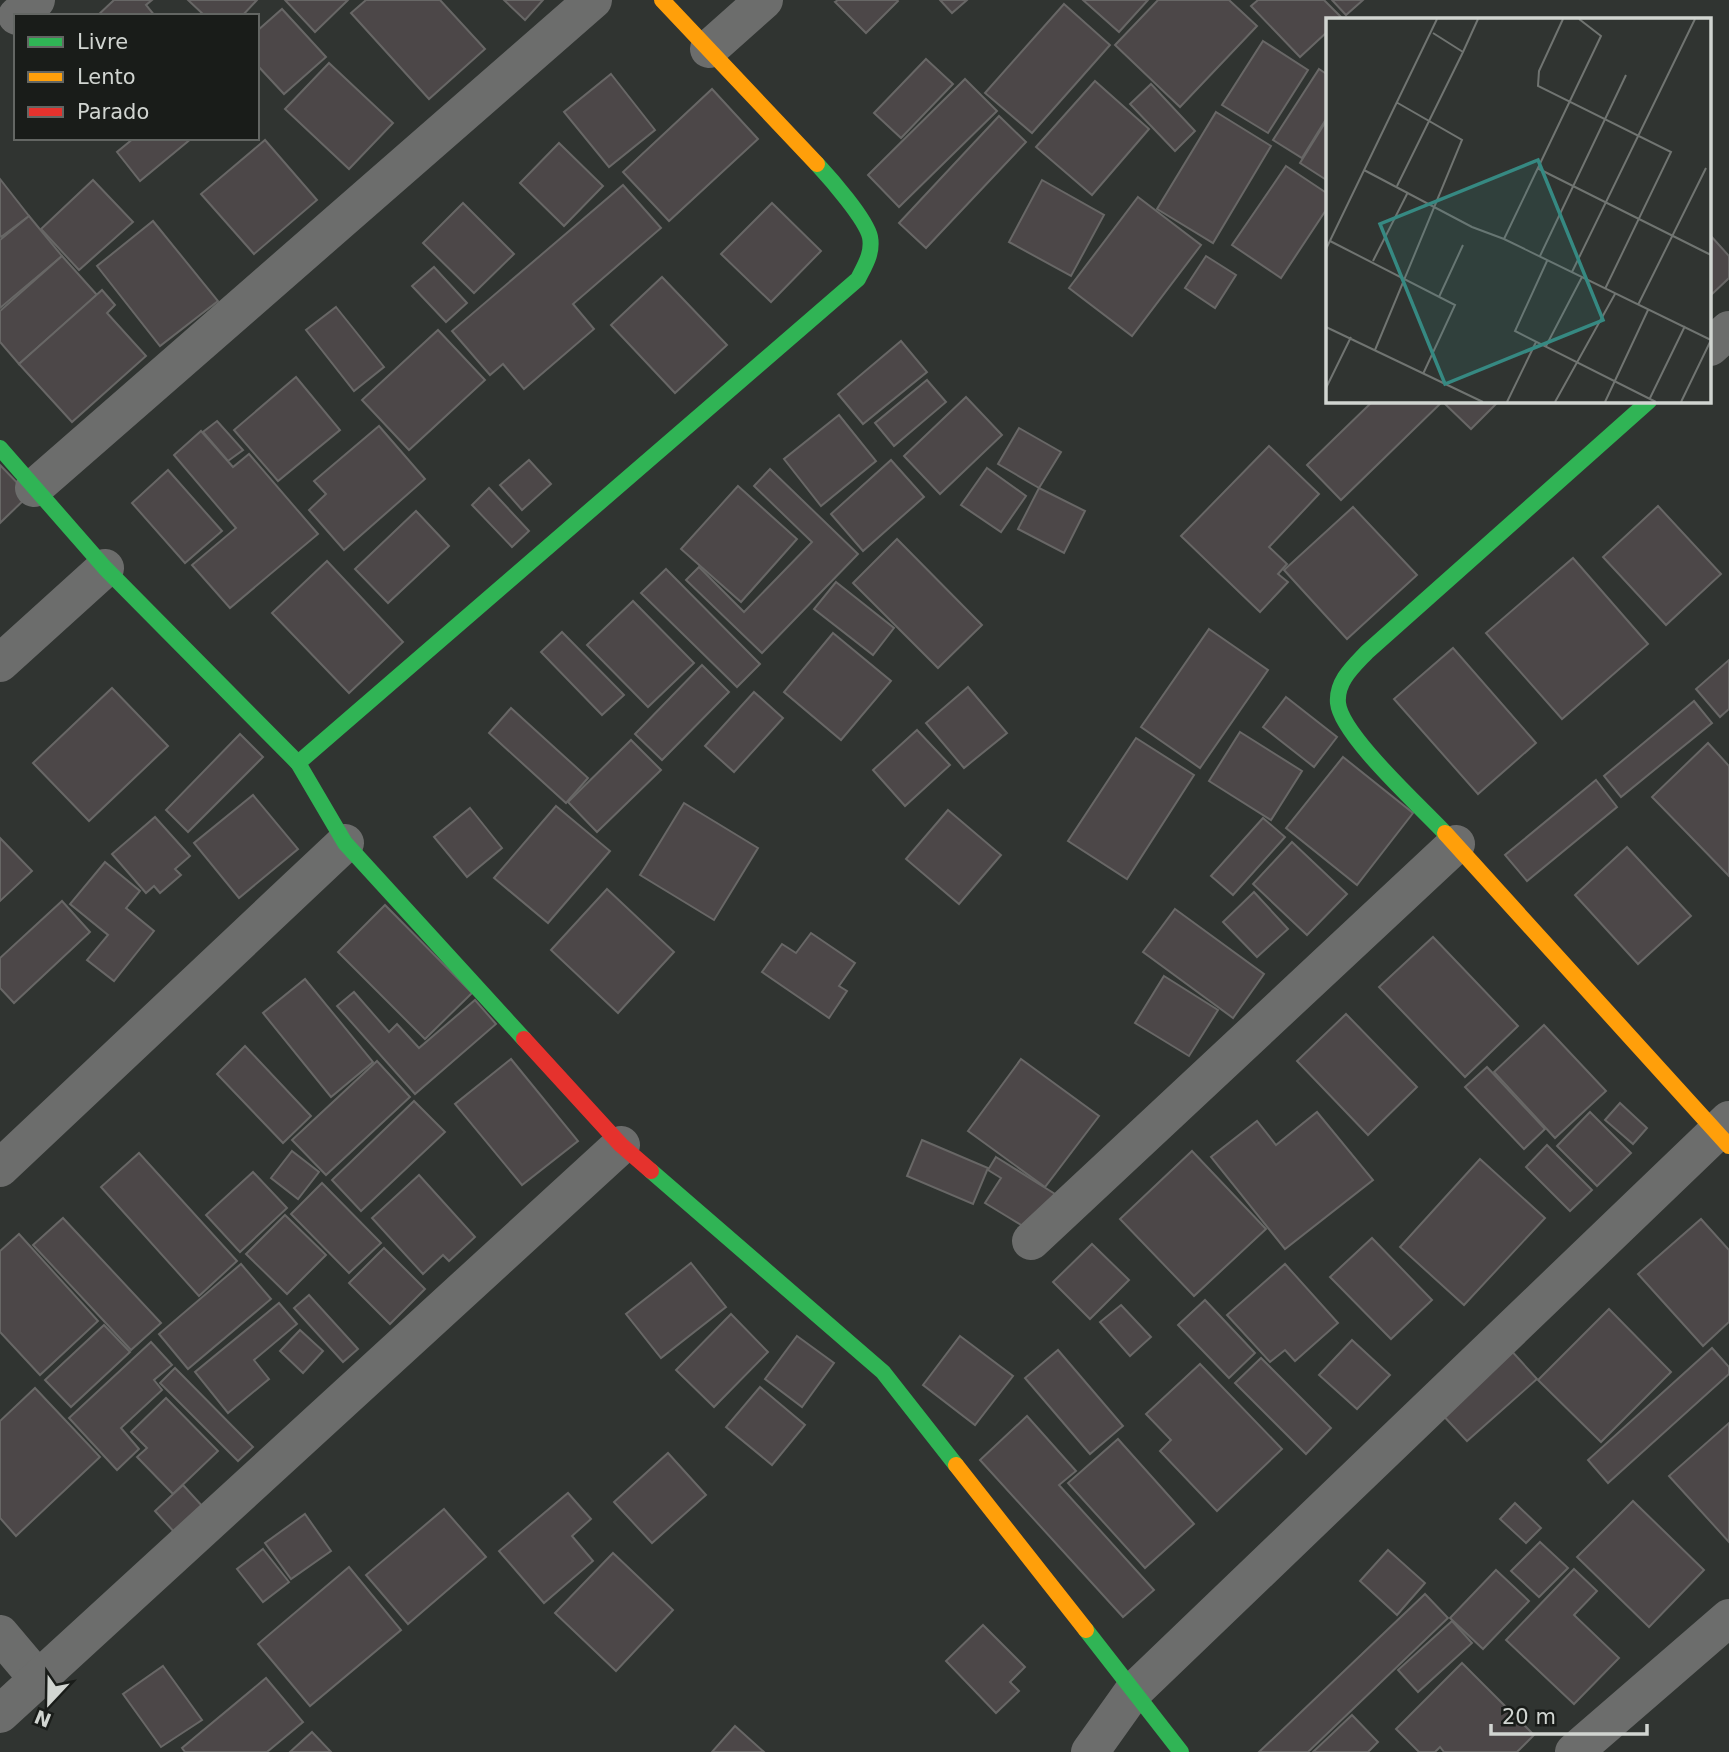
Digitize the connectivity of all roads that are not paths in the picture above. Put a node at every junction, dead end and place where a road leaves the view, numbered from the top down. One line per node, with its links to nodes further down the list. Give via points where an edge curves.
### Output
1 (36, 0): 5 (street)
2 (593, 0): 13 (street)
3 (662, 0): 8 (street)
4 (764, 0): 8 (street)
5 (18, 14)
6 (14, 18): 7 (street)
7 (0, 29)
8 (709, 49): 16 (street, via 837,186 870,235 870,257 858,279)
9 (1729, 330): 10 (street)
10 (1712, 345)
11 (1648, 402): 18 (street, via 1367,652 1343,679 1338,702 1366,750)
12 (0, 448): 13 (street)
13 (34, 488): 14 (street)
14 (105, 568): 15 (street); 16 (street)
15 (0, 663)
16 (299, 763): 17 (street)
17 (345, 843): 20 (street); 21 (street)
18 (1457, 844): 19 (street); 22 (street)
19 (1725, 1132): 26 (street)
20 (621, 1145): 25 (street); 26 (street, via 883,1372)
21 (0, 1168)
22 (1031, 1241)
23 (1729, 1618): 30 (street)
24 (0, 1634): 25 (street)
25 (38, 1679): 27 (street)
26 (1132, 1693): 28 (street); 29 (street)
27 (0, 1714)
28 (1090, 1752)
29 (1181, 1752)
30 (1574, 1752)

